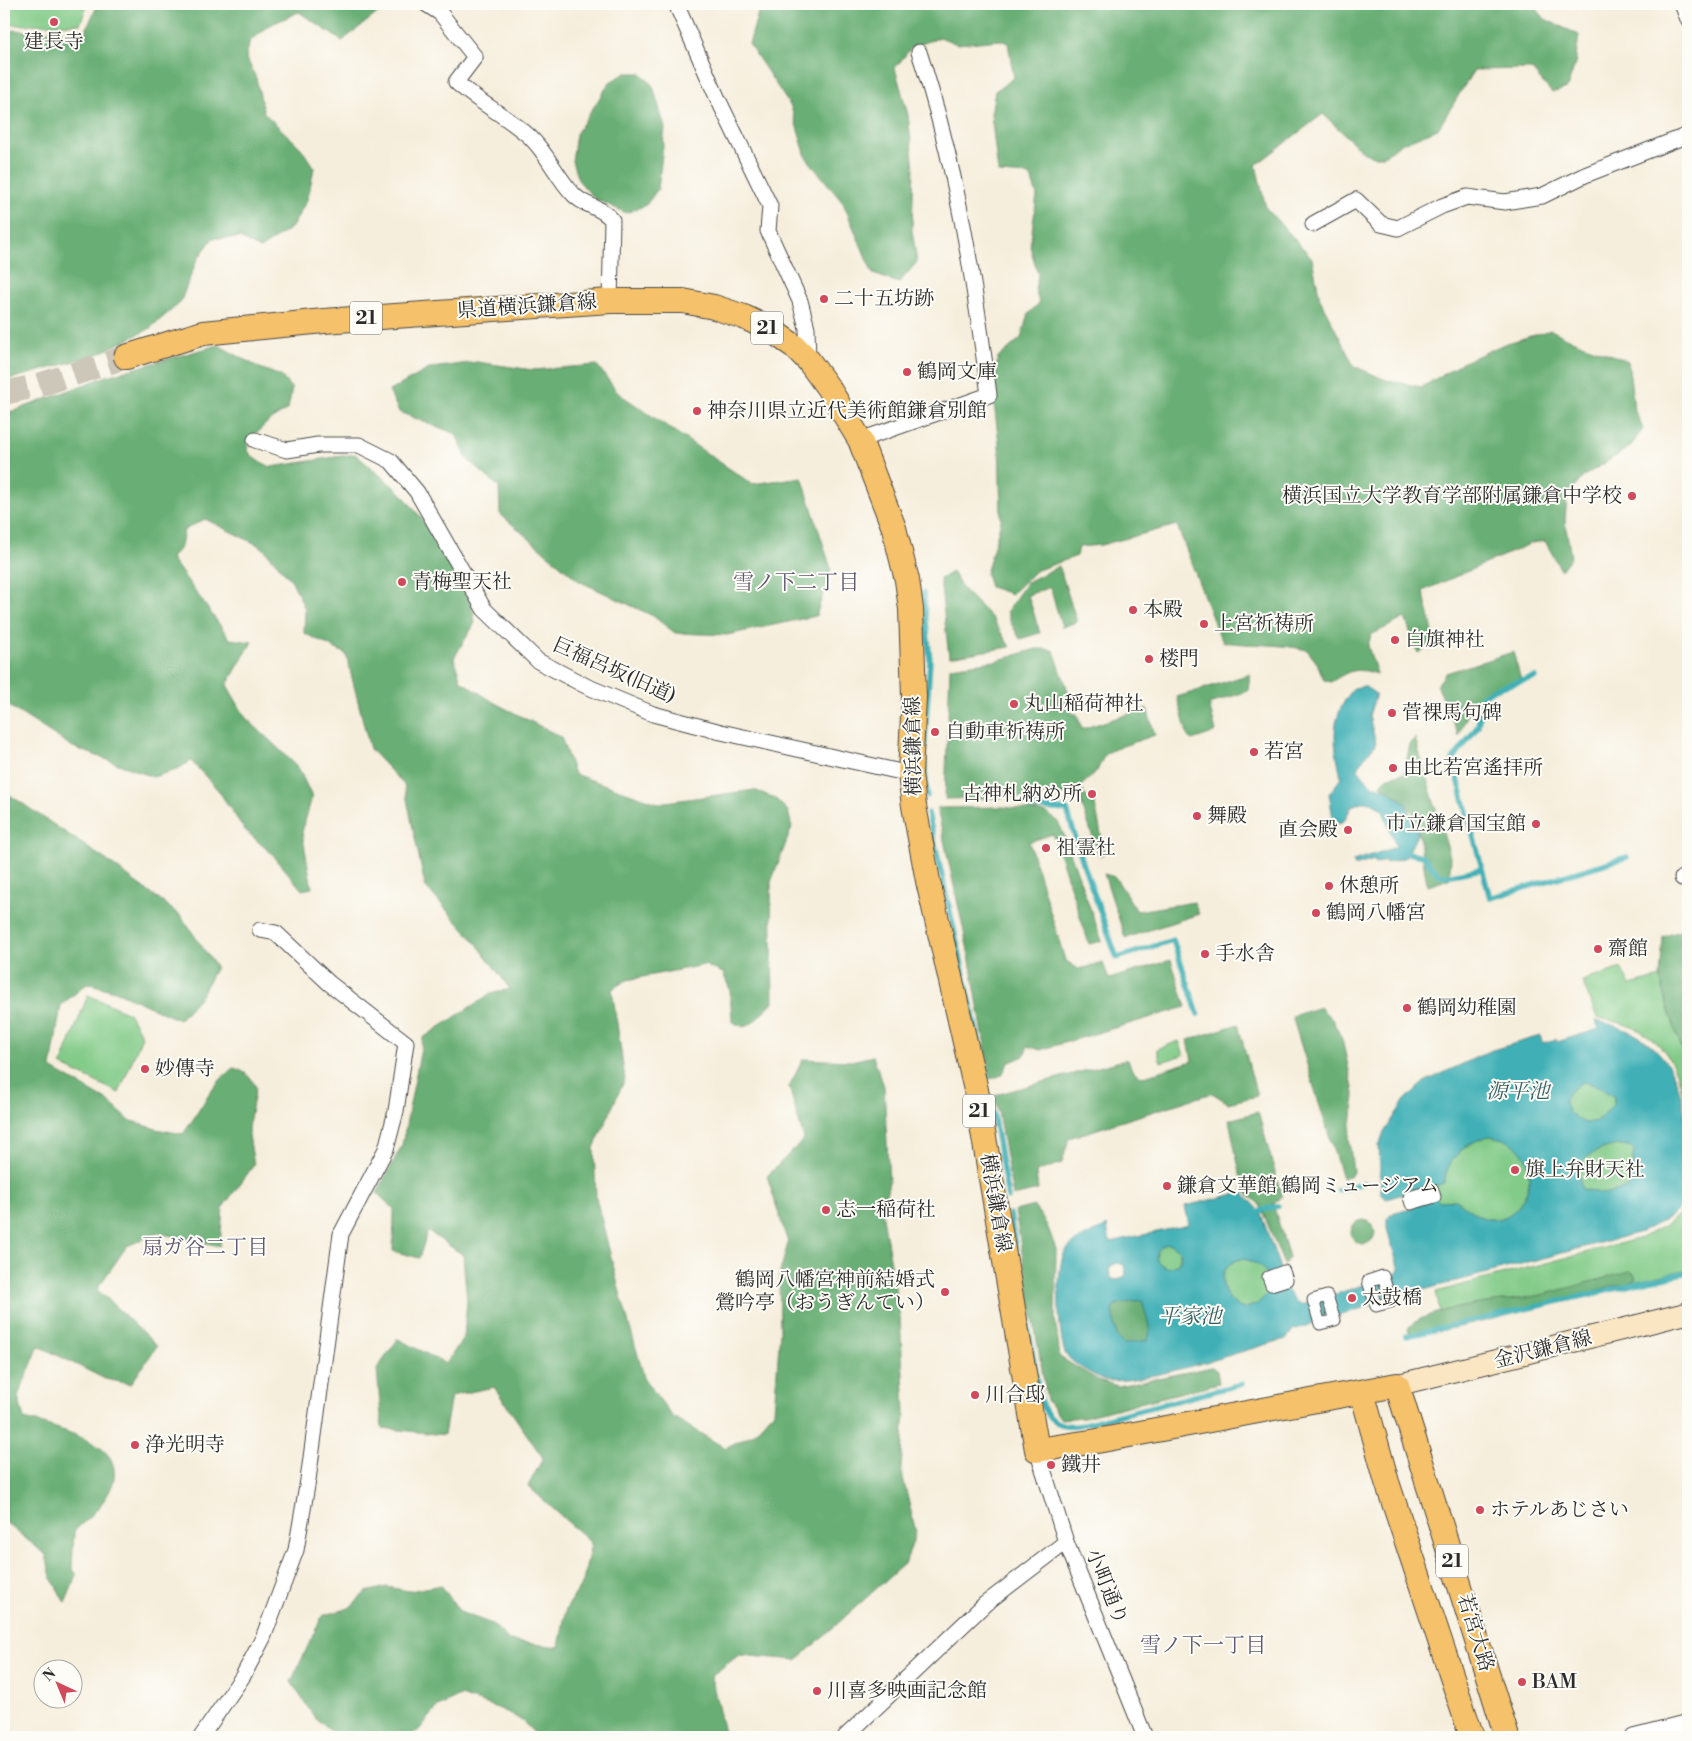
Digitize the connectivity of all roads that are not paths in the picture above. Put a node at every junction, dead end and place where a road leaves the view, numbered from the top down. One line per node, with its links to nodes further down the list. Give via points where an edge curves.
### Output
1 (426, 4): 8 (street, via 440,13 475,56 456,82 474,99 505,117 531,138 575,197 606,212 612,220)
2 (676, 4): 10 (street, via 770,206 768,231 800,301 807,328)
3 (1682, 4): 4 (street)
4 (1688, 19)
5 (919, 52): 12 (street, via 936,104 958,202 977,302 989,395)
6 (1688, 135): 7 (street, via 1585,175 1542,196 1505,202 1467,197 1398,228 1381,224 1356,200)
7 (1313, 224)
8 (610, 301): 9 (main road, 県道横浜鎌倉線 / 21, via 203,333); 10 (main road, 県道横浜鎌倉線 / 21, via 683,301 714,307 771,330)
9 (126, 357)
10 (808, 360): 12 (main road, 県道横浜鎌倉線 / 21, via 829,388)
11 (255, 440): 13 (street, 巨福呂坂(旧道), via 287,450 318,445 358,445 391,461 417,492 484,610 538,661 653,714 782,747)
12 (863, 446): 13 (main road, 横浜鎌倉線 / 21, via 894,528 907,580 914,697)
13 (910, 774): 18 (main road, 横浜鎌倉線 / 21, via 928,881 976,1090)
14 (260, 930): 21 (street, via 276,933 329,983 406,1043 396,1111 386,1149 341,1234 296,1550 263,1638 243,1676)
15 (1688, 1312): 16 (main road, 金沢鎌倉線)
16 (1397, 1385): 17 (main road); 25 (main road, 若宮大路 / 21)
17 (1362, 1392): 18 (main road); 24 (main road, 若宮大路 / 21, via 1387,1482)
18 (1037, 1450): 19 (street, 小町通り)
19 (1066, 1542): 22 (street, via 985,1604); 23 (street, 小町通り)
20 (1688, 1722): 26 (street)
21 (201, 1737)
22 (845, 1737)
23 (1145, 1737)
24 (1472, 1737)
25 (1507, 1737)
26 (1633, 1737)

